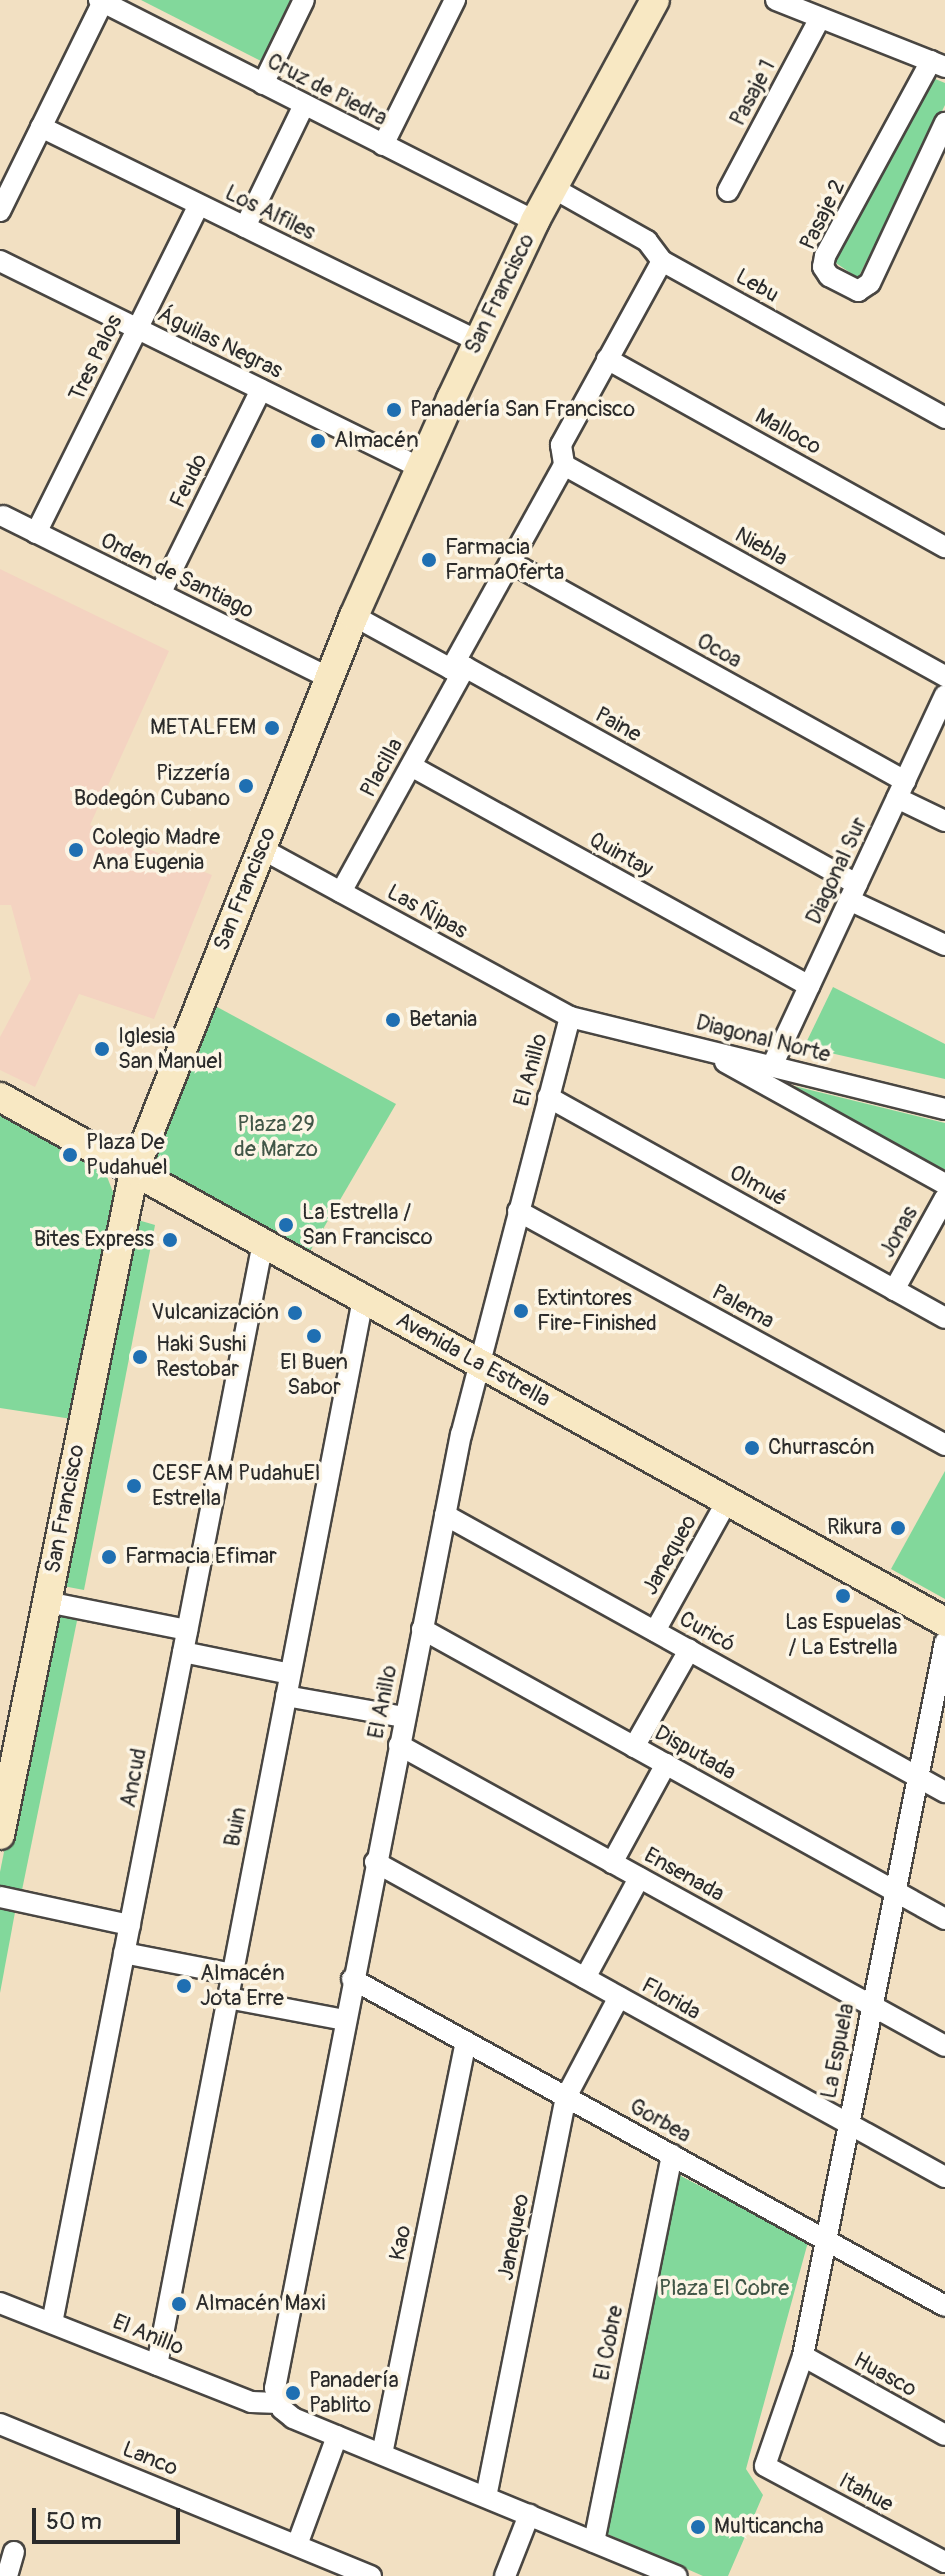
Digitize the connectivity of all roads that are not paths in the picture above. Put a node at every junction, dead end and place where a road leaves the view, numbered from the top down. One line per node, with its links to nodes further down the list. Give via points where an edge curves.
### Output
1 (304, 0): 8 (street)
2 (455, 0): 12 (street)
3 (776, 0): 6 (street)
4 (101, 1): 8 (street, Cruz de Piedra); 11 (street)
5 (649, 2): 13 (main road, San Francisco)
6 (820, 18): 7 (street); 14 (street, Pasaje 1)
7 (938, 64): 10 (street, Pasaje 2, via 825,256 823,267 829,276 854,290 870,283)
8 (263, 84): 9 (street, Cruz de Piedra)
9 (304, 105): 12 (street, Cruz de Piedra); 18 (street)
10 (945, 123)
11 (41, 127): 15 (street, Los Alfiles); 16 (street)
12 (383, 145): 17 (street, Cruz de Piedra)
13 (553, 188): 17 (main road, San Francisco); 20 (street, Lebu, via 647,241)
14 (728, 191)
15 (199, 205): 18 (street, Los Alfiles); 21 (street, Tres Palos)
16 (0, 211)
17 (535, 221): 22 (main road, San Francisco)
18 (245, 227): 22 (street, Los Alfiles)
19 (0, 261): 21 (street, Águilas Negras)
20 (662, 261): 23 (street, Placilla); 25 (street, Lebu)
21 (138, 329): 24 (street, Águilas Negras); 29 (street, Tres Palos)
22 (477, 341): 27 (main road, San Francisco)
23 (607, 359): 26 (street, Placilla); 30 (street, Malloco)
24 (261, 390): 27 (street, Águilas Negras); 32 (street, Feudo)
25 (945, 418)
26 (561, 460): 31 (street, Placilla); 35 (street, Niebla)
27 (420, 468): 33 (main road, San Francisco)
28 (3, 516): 29 (street, Orden de Santiago)
29 (36, 533): 32 (street, Orden de Santiago)
30 (945, 547)
31 (510, 562): 34 (street, Placilla); 39 (street, Ocoa)
32 (160, 594): 36 (street, Orden de Santiago)
33 (354, 616): 34 (street, Paine); 36 (main road, San Francisco)
34 (458, 668): 38 (street, Placilla); 43 (street, Paine)
35 (945, 676)
36 (329, 678): 41 (main road, San Francisco)
37 (945, 696): 39 (street, Diagonal Sur)
38 (411, 766): 42 (street, Placilla); 45 (street, Quintay)
39 (901, 790): 40 (street, Ocoa); 43 (street, Diagonal Sur)
40 (945, 821)
41 (262, 849): 42 (street, Las Ñipas); 52 (main road, San Francisco)
42 (341, 892): 46 (street, Las Ñipas)
43 (853, 892): 44 (street, Paine); 45 (street, Diagonal Sur)
44 (945, 945)
45 (809, 986): 48 (street, Diagonal Sur)
46 (570, 1017): 47 (street, Diagonal Norte); 50 (street, El Anillo)
47 (701, 1049): 48 (street, Diagonal Norte); 53 (street)
48 (772, 1066): 51 (street, Diagonal Norte)
49 (0, 1097): 52 (main road, Avenida La Estrella)
50 (548, 1097): 55 (street, El Anillo); 57 (street, Olmué)
51 (945, 1109)
52 (134, 1171): 56 (main road, Avenida La Estrella); 64 (main road, San Francisco)
53 (945, 1184)
54 (945, 1198): 57 (street, Jonas)
55 (518, 1211): 60 (street, El Anillo); 61 (street, Palema)
56 (263, 1243): 58 (main road, Avenida La Estrella); 67 (street, Ancud)
57 (894, 1290): 59 (street, Olmué)
58 (363, 1299): 60 (main road, Avenida La Estrella); 72 (street, Buin)
59 (945, 1318)
60 (478, 1362): 62 (main road, Avenida La Estrella); 63 (street, El Anillo)
61 (945, 1445)
62 (727, 1501): 65 (main road, Avenida La Estrella); 68 (street, Janequeo)
63 (445, 1515): 66 (street, El Anillo); 68 (street, Curicó)
64 (47, 1602): 67 (street); 80 (main road, San Francisco)
65 (945, 1622)
66 (422, 1629): 74 (street, El Anillo); 76 (street, Disputada)
67 (187, 1630): 71 (street, Ancud)
68 (655, 1631): 70 (street, Curicó)
69 (945, 1642): 78 (street, La Espuela)
70 (689, 1650): 76 (street); 78 (street, Curicó)
71 (183, 1652): 72 (street); 87 (street, Ancud)
72 (290, 1674): 73 (street, Buin)
73 (286, 1696): 74 (street); 89 (street, Buin)
74 (404, 1717): 75 (street, El Anillo)
75 (399, 1745): 81 (street, El Anillo); 82 (street, Ensenada)
76 (634, 1747): 77 (street, Disputada)
77 (666, 1764): 82 (street); 84 (street, Disputada)
78 (918, 1777): 79 (street, Curicó); 84 (street, La Espuela)
79 (945, 1792)
80 (0, 1835)
81 (375, 1862): 90 (street, Florida); 91 (street, El Anillo)
82 (612, 1863): 83 (street, Ensenada)
83 (639, 1878): 90 (street); 94 (street, Ensenada)
84 (895, 1891): 86 (street, Disputada); 94 (street, La Espuela)
85 (0, 1897): 87 (street)
86 (945, 1919)
87 (130, 1925): 88 (street, Ancud)
88 (124, 1953): 89 (street); 105 (street, Ancud)
89 (232, 1974): 93 (street, Buin)
90 (585, 1978): 92 (street, Florida)
91 (352, 1979): 95 (street, El Anillo); 96 (street, Gorbea)
92 (619, 1997): 98 (street, Janequeo); 99 (street, Florida)
93 (228, 1998): 95 (street); 107 (street, Buin)
94 (872, 2006): 97 (street, Ensenada); 99 (street, La Espuela)
95 (344, 2020): 108 (street, El Anillo, via 277,2381)
96 (466, 2041): 98 (street, Gorbea); 112 (street, Kao)
97 (945, 2046)
98 (566, 2097): 100 (street, Gorbea); 114 (street, Janequeo)
99 (848, 2124): 101 (street, Florida); 102 (street, La Espuela)
100 (672, 2155): 102 (street, Gorbea); 116 (street, El Cobre)
101 (945, 2177)
102 (825, 2240): 104 (street, Gorbea); 106 (street, La Espuela)
103 (0, 2303): 105 (street, El Anillo)
104 (945, 2306)
105 (52, 2323): 107 (street, El Anillo)
106 (803, 2356): 110 (street, Huasco); 113 (street, La Espuela)
107 (157, 2365): 108 (street, El Anillo, via 257,2405)
108 (279, 2403): 111 (street, El Anillo, via 293,2418)
109 (0, 2424): 117 (street, Lanco)
110 (945, 2435)
111 (337, 2436): 112 (street, El Anillo); 117 (street)
112 (382, 2454): 114 (street, El Anillo)
113 (765, 2466): 119 (street, Itahue)
114 (486, 2497): 115 (street, El Anillo)
115 (529, 2515): 116 (street, El Anillo); 122 (street)
116 (594, 2542): 123 (street, El Anillo)
117 (297, 2545): 121 (street, Lanco)
118 (14, 2552): 120 (street)
119 (945, 2562)
120 (7, 2576)
121 (371, 2576)
122 (505, 2576)
123 (677, 2576)

